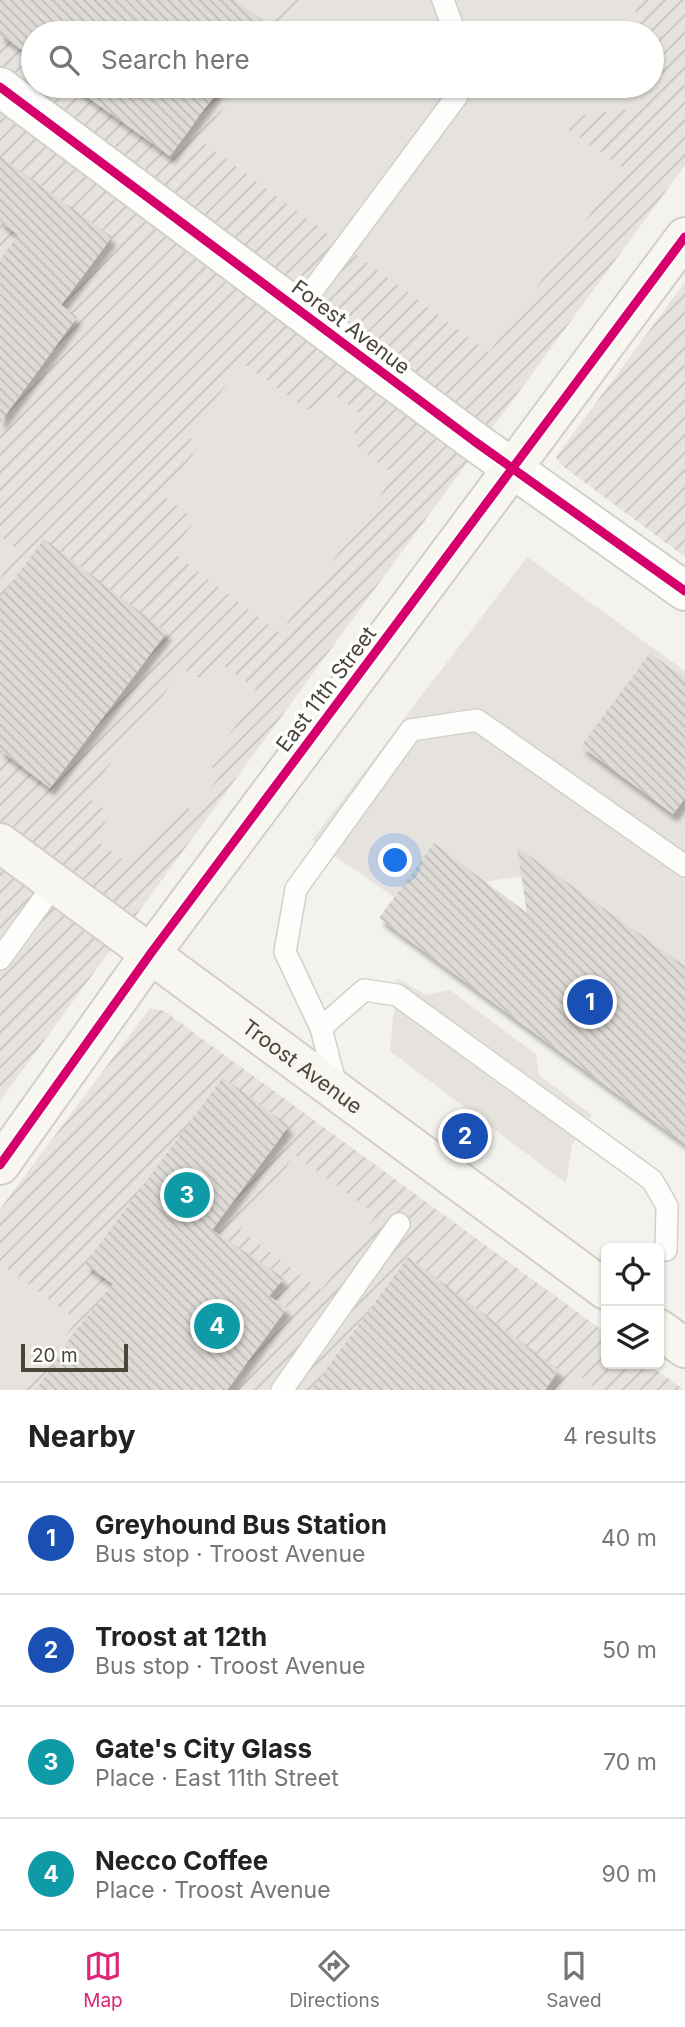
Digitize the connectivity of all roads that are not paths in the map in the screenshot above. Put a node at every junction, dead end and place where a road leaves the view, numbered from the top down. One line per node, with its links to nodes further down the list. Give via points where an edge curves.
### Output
1 (443, 0): 2 (lane)
2 (451, 21)
3 (0, 87): 6 (street, Forest Avenue)
4 (454, 98): 6 (lane)
5 (685, 237): 7 (main road, East 11th Street)
6 (299, 310): 7 (street, Forest Avenue)
7 (513, 468): 8 (street, Forest Avenue); 12 (main road, East 11th Street)
8 (685, 591)
9 (0, 843): 11 (main road, Troost Avenue)
10 (685, 866): 14 (lane, via 477,720 411,730 296,889 285,952)
11 (55, 883): 12 (main road, Troost Avenue); 13 (lane)
12 (152, 953): 15 (main road, Troost Avenue); 16 (main road, East 11th Street)
13 (0, 959)
14 (321, 1028): 15 (lane); 18 (lane, via 364,990 397,995 652,1180 667,1206)
15 (338, 1091): 19 (main road, Troost Avenue)
16 (0, 1165)
17 (398, 1224): 22 (lane)
18 (670, 1249)
19 (600, 1279)
20 (664, 1333): 21 (main road)
21 (685, 1348)
22 (282, 1390)

